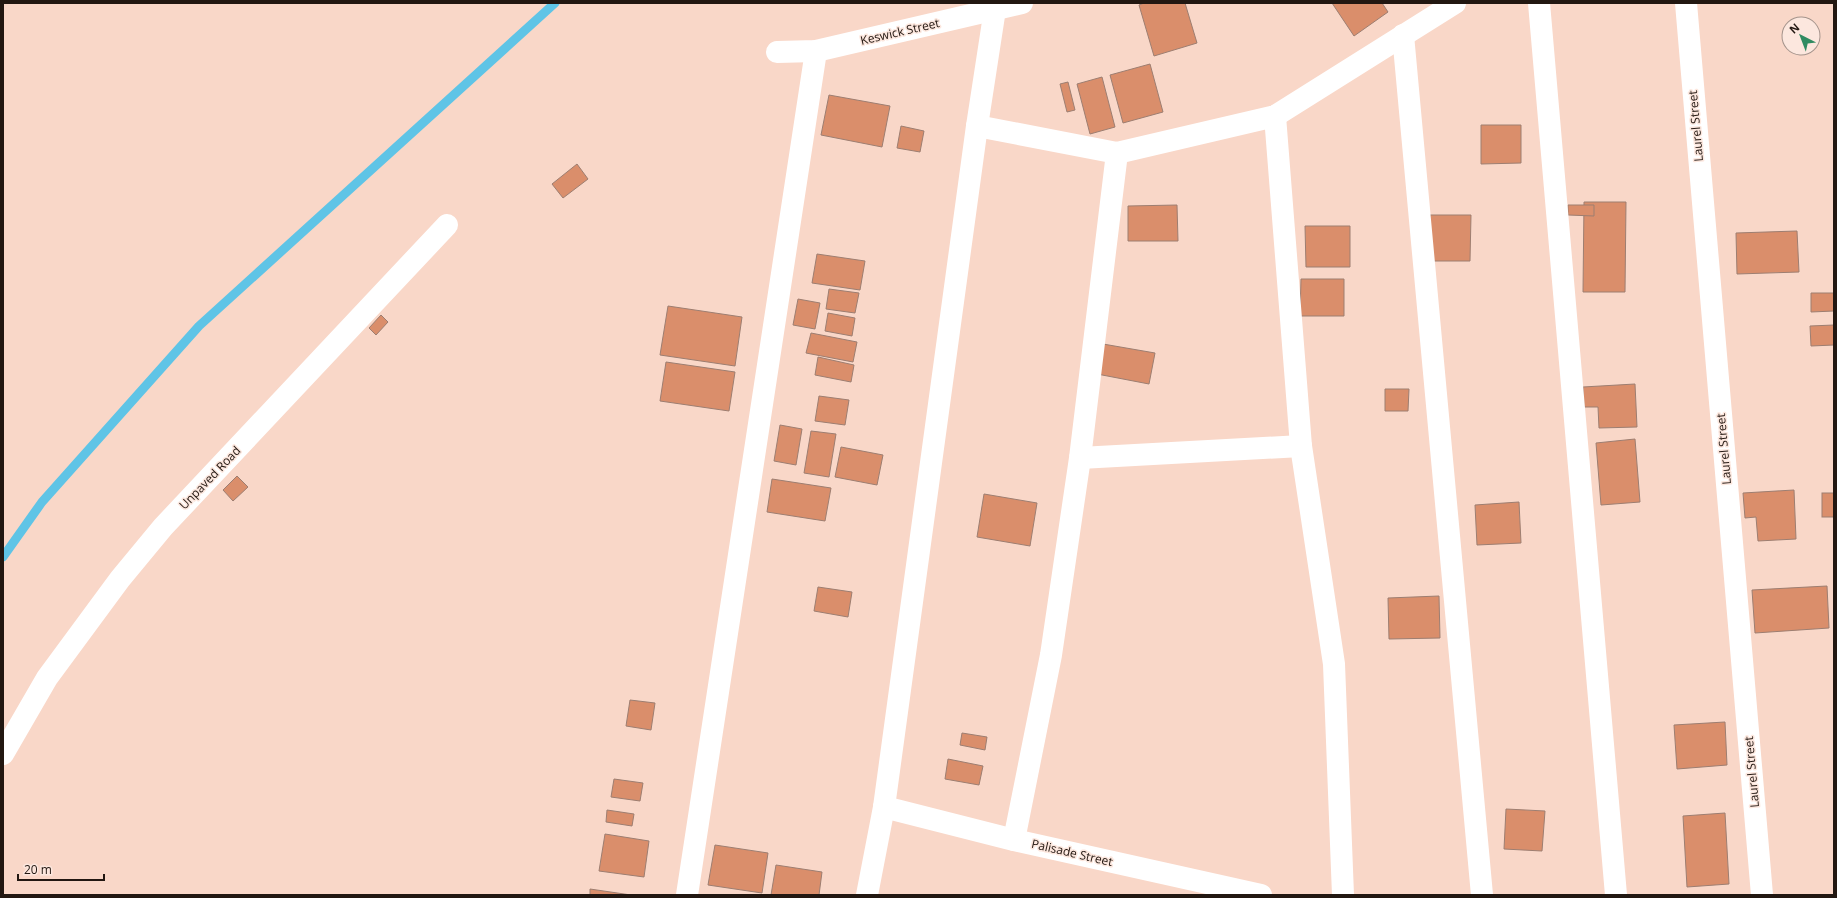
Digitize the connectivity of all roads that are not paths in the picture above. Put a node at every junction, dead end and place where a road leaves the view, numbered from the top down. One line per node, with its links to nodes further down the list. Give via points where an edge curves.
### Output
1 (1022, 3): 5 (street, Keswick Street)
2 (1455, 3): 6 (street)
3 (1539, 3): 23 (street)
4 (1686, 3): 24 (street, Laurel Street)
5 (995, 9): 7 (street, Keswick Street); 10 (street)
6 (1403, 35): 9 (street); 22 (street)
7 (816, 51): 8 (street, Keswick Street); 18 (street)
8 (777, 52)
9 (1275, 116): 11 (street); 13 (street)
10 (977, 126): 11 (street); 16 (street)
11 (1117, 153): 14 (street)
12 (447, 225): 15 (street, Unpaved Road, via 163,527 120,579 47,678)
13 (1301, 446): 14 (street); 21 (street, via 1334,664)
14 (1080, 458): 17 (street, via 1051,655)
15 (3, 754)
16 (884, 807): 17 (street, Palisade Street); 19 (street)
17 (1014, 840): 20 (street, Palisade Street)
18 (688, 895)
19 (868, 895)
20 (1261, 895)
21 (1343, 895)
22 (1482, 895)
23 (1616, 895)
24 (1762, 895)

